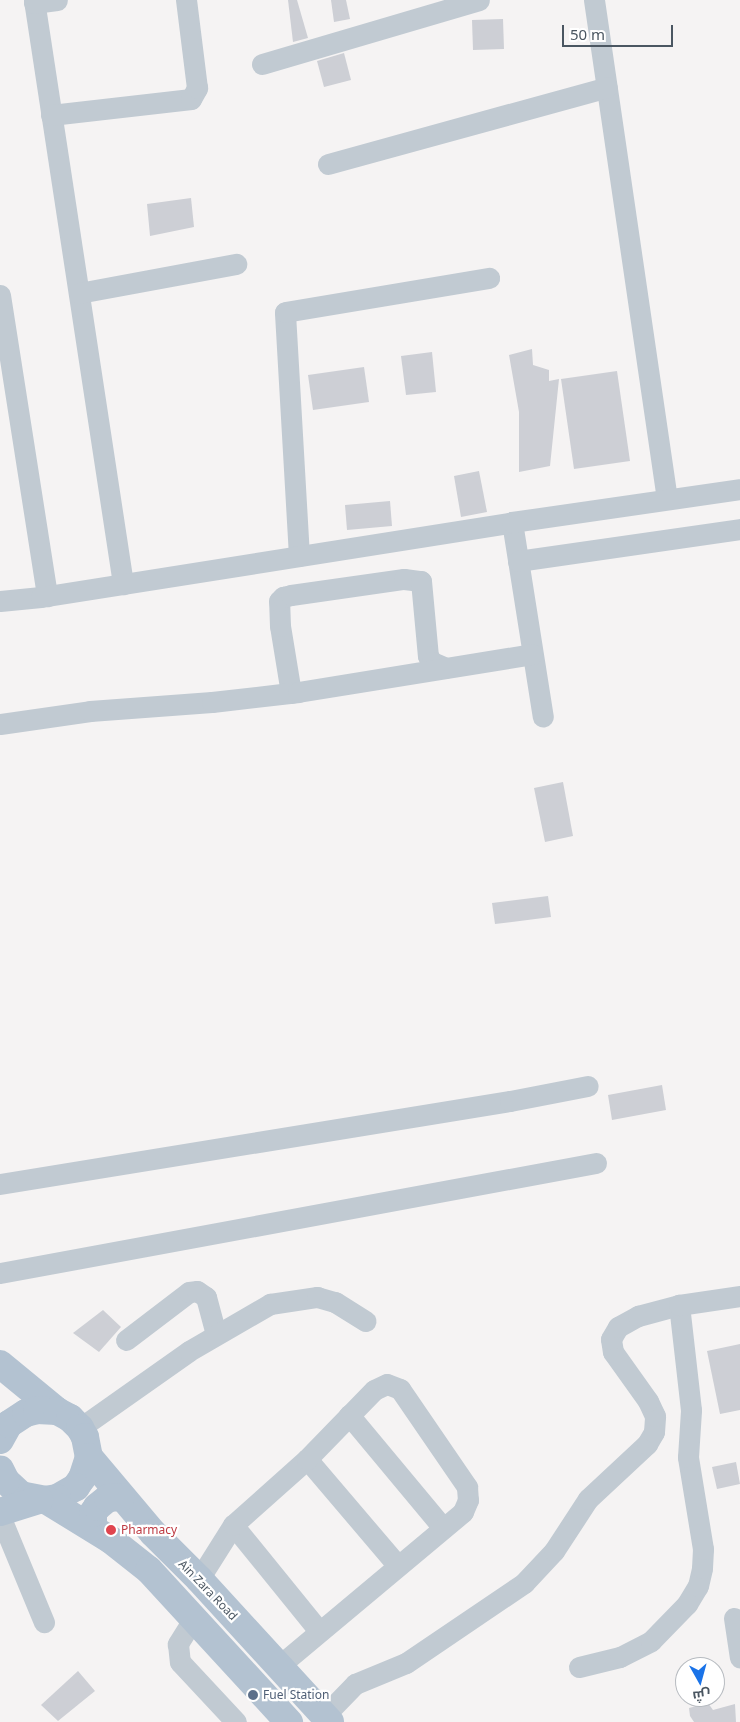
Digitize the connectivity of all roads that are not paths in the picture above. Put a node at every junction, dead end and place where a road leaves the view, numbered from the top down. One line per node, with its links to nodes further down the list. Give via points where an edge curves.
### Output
1 (57, 0): 5 (street)
2 (186, 0): 8 (street, via 197,88 191,99)
3 (479, 0): 6 (street)
4 (594, 0): 7 (street)
5 (34, 1): 8 (street)
6 (262, 64)
7 (607, 88): 9 (street); 15 (street)
8 (51, 115): 12 (street)
9 (328, 164)
10 (236, 264): 12 (street)
11 (490, 278): 18 (street, via 286,312)
12 (78, 293): 20 (street)
13 (0, 295): 21 (street)
14 (740, 489): 15 (street)
15 (667, 499): 16 (street)
16 (512, 522): 18 (street); 19 (street)
17 (740, 529): 19 (street)
18 (299, 556): 20 (street)
19 (518, 561): 23 (street)
20 (123, 584): 21 (street)
21 (47, 596): 22 (street)
22 (0, 601)
23 (532, 654): 24 (street); 26 (street)
24 (446, 668): 25 (street); 25 (street, via 432,662 428,656 421,580 404,579 282,597 279,601 280,626)
25 (291, 693): 27 (street)
26 (543, 716)
27 (0, 724)
28 (588, 1086): 30 (street)
29 (596, 1163): 31 (street)
30 (0, 1184)
31 (0, 1273)
32 (740, 1296): 33 (street)
33 (679, 1305): 60 (street, via 691,1410 688,1457 703,1549 698,1586 687,1604 651,1641 620,1656); 61 (street, via 628,1321 618,1327 611,1339 613,1352 652,1408 655,1425 647,1444 588,1499 554,1551 524,1583 406,1663 355,1684)
34 (365, 1320): 35 (street, via 335,1302 317,1297 304,1298 270,1304)
35 (216, 1334): 36 (street, via 206,1297 197,1291 188,1292); 40 (street)
36 (126, 1340)
37 (4, 1378): 38 (main road)
38 (58, 1411): 40 (main road); 41 (main road, via 26,1412 9,1424)
39 (349, 1415): 43 (street); 51 (street); 51 (street, via 374,1390 387,1384 400,1389 468,1487 468,1500 462,1512)
40 (80, 1428): 42 (main road)
41 (0, 1440)
42 (89, 1456): 45 (main road, Ain Zara Road); 46 (main road, via 76,1487 57,1498)
43 (307, 1459): 49 (street); 52 (street)
44 (0, 1469): 46 (main road, via 21,1495)
45 (121, 1497): 50 (main road, via 108,1498 96,1507); 53 (main road, Ain Zara Road)
46 (43, 1500): 47 (main road); 50 (main road)
47 (0, 1512)
48 (0, 1516): 56 (street)
49 (233, 1525): 53 (street); 57 (street)
50 (92, 1527): 54 (main road, via 149,1570)
51 (443, 1528): 52 (street)
52 (398, 1566): 57 (street)
53 (199, 1579): 59 (main road, Ain Zara Road)
54 (194, 1618): 62 (main road); 63 (street, via 178,1644 180,1662)
55 (734, 1618): 58 (street)
56 (44, 1622)
57 (319, 1631): 59 (street)
58 (740, 1658)
59 (279, 1666): 61 (main road, Ain Zara Road)
60 (579, 1667)
61 (327, 1719)
62 (285, 1721)
63 (236, 1722)

